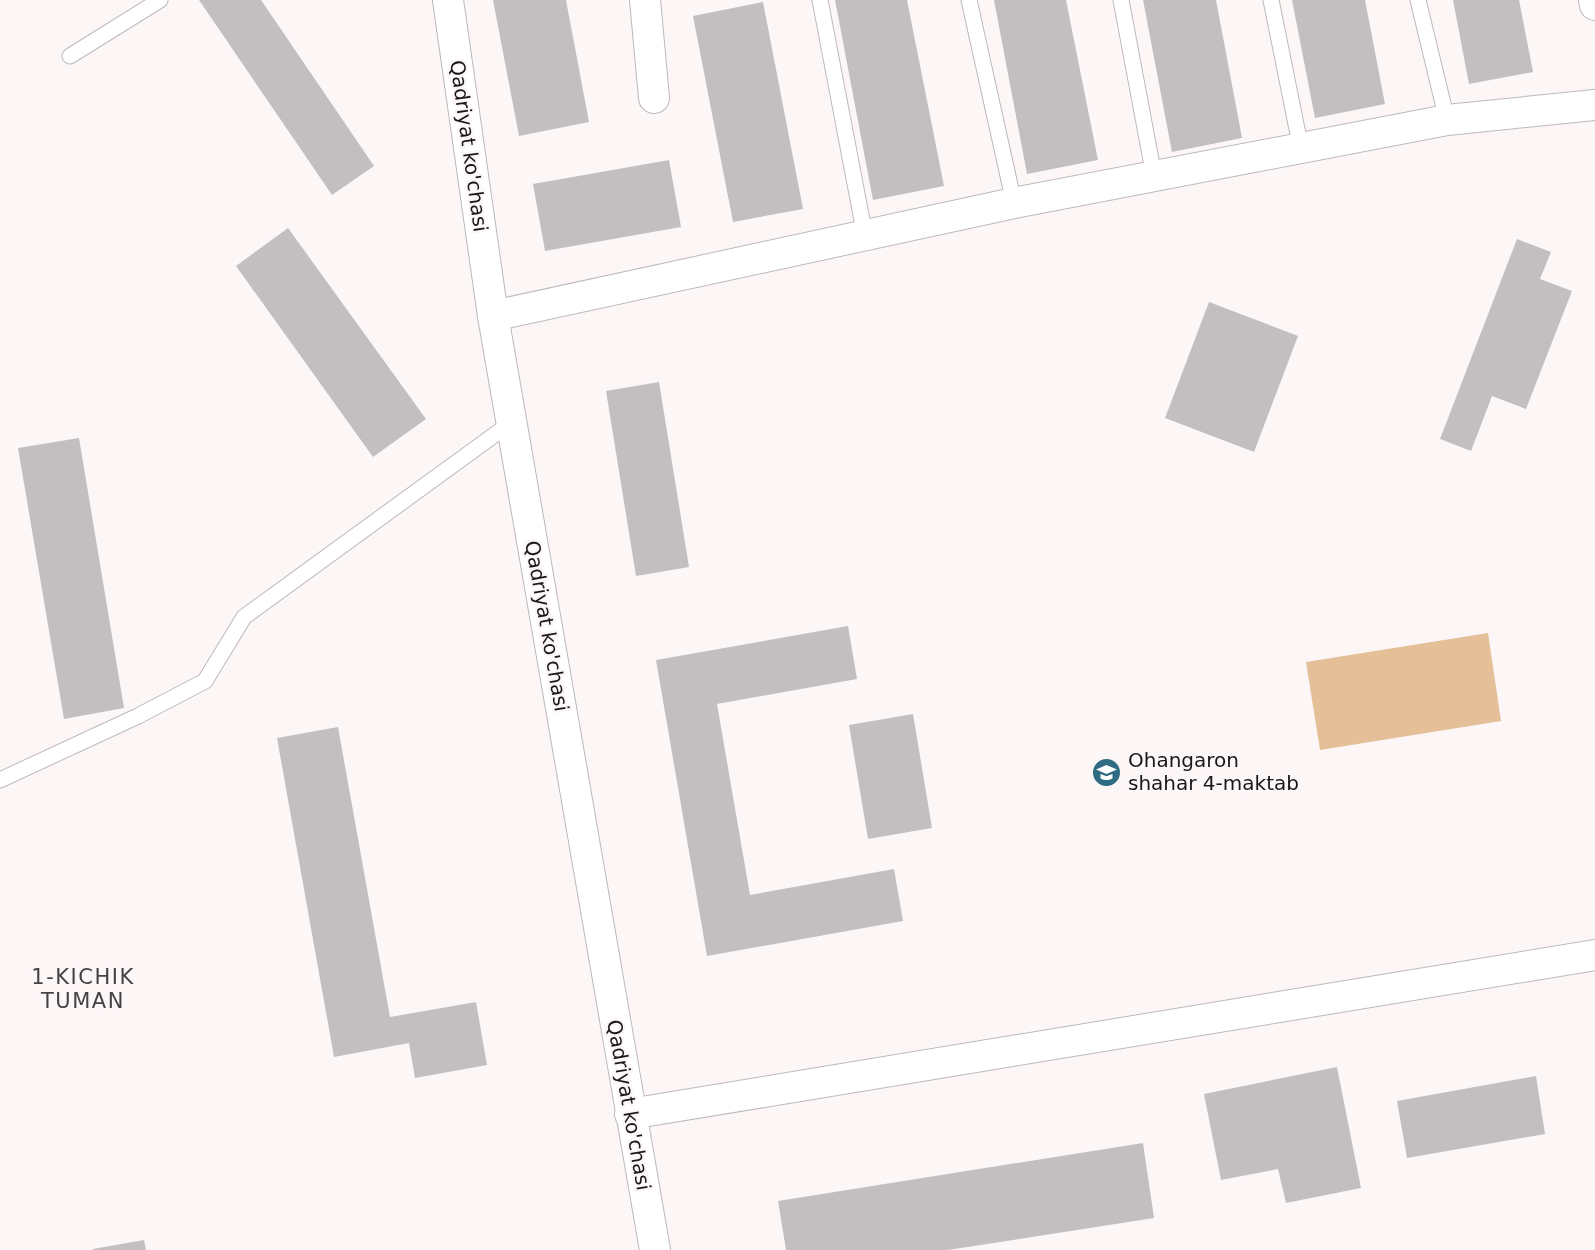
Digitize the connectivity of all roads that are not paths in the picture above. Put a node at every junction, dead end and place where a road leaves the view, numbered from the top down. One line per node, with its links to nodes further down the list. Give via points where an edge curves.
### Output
1 (160, 0): 11 (lane)
2 (448, 0): 19 (street, Qadriyat ko'chasi)
3 (645, 0): 12 (street)
4 (820, 0): 18 (lane)
5 (969, 0): 17 (lane)
6 (1121, 0): 16 (lane)
7 (1271, 0): 15 (lane)
8 (1418, 0): 14 (lane)
9 (1594, 0): 10 (street)
10 (1595, 5)
11 (70, 56)
12 (654, 98)
13 (1595, 105): 14 (street)
14 (1447, 120): 15 (street)
15 (1301, 149): 16 (street)
16 (1154, 176): 17 (street)
17 (1014, 203): 18 (street)
18 (865, 236): 19 (street)
19 (493, 316): 20 (street, Qadriyat ko'chasi)
20 (512, 422): 21 (lane, via 244,617 205,681); 23 (street, Qadriyat ko'chasi)
21 (0, 780)
22 (1595, 956): 23 (street)
23 (630, 1114): 24 (street, Qadriyat ko'chasi)
24 (655, 1250)

